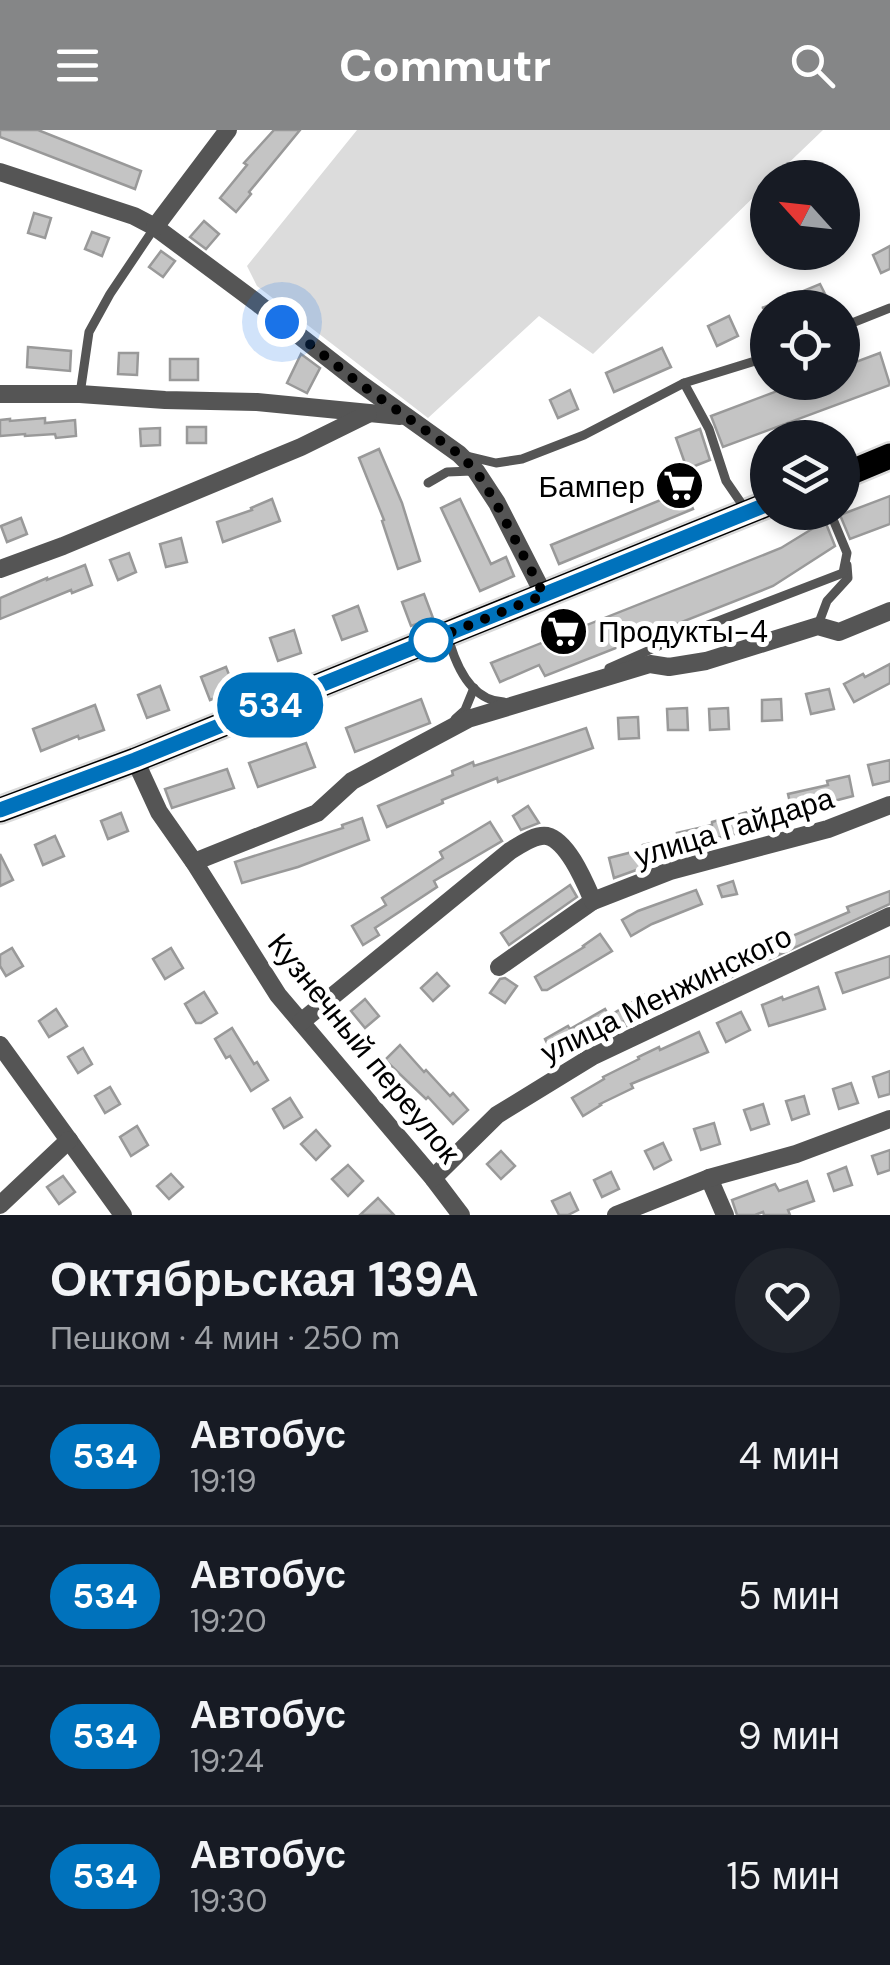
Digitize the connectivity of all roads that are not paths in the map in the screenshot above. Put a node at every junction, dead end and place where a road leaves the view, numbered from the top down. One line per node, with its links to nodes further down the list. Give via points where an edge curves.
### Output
1 (228, 130): 3 (street)
2 (0, 172): 3 (street)
3 (155, 227): 9 (lane, via 89,332); 11 (street)
4 (890, 308): 5 (lane)
5 (860, 320)
6 (750, 363): 7 (lane)
7 (684, 383): 12 (lane, via 522,459 496,463); 17 (lane, via 726,481)
8 (0, 394): 9 (street)
9 (80, 394): 10 (street)
10 (370, 412): 11 (street); 21 (street, via 271,460)
11 (406, 417): 12 (street)
12 (459, 454): 15 (street)
13 (890, 456): 14 (main road)
14 (860, 468)
15 (476, 471): 16 (lane, via 447,472); 22 (street)
16 (428, 484)
17 (750, 501)
18 (750, 511): 22 (main road)
19 (838, 530): 20 (lane)
20 (847, 552): 24 (lane, via 848,578 827,601); 26 (lane, via 843,573 528,698 498,703)
21 (0, 569)
22 (544, 595): 25 (main road)
23 (890, 611): 24 (street, via 839,632)
24 (818, 626): 27 (street, via 706,661 621,672 468,719)
25 (458, 629): 26 (lane, via 450,644); 28 (main road)
26 (474, 688): 27 (lane, via 464,710)
27 (437, 735): 31 (street, via 352,781 317,813)
28 (135, 760): 30 (main road); 31 (street, Кузнечный переулок, via 159,812)
29 (890, 805): 32 (street, улица Гайдара)
30 (0, 810)
31 (194, 862): 35 (street, Кузнечный переулок)
32 (593, 900): 34 (street, улица Гайдара); 35 (street, via 559,843 536,837 510,850)
33 (890, 916): 39 (street, улица Менжинского, via 593,1056 497,1115)
34 (498, 967)
35 (302, 1022): 39 (street, Кузнечный переулок)
36 (0, 1045): 38 (street)
37 (890, 1118): 40 (street)
38 (69, 1140): 41 (street); 42 (street)
39 (434, 1178): 43 (street, Кузнечный переулок)
40 (709, 1178): 44 (street); 45 (street)
41 (0, 1205)
42 (122, 1215)
43 (461, 1215)
44 (616, 1215)
45 (724, 1215)

